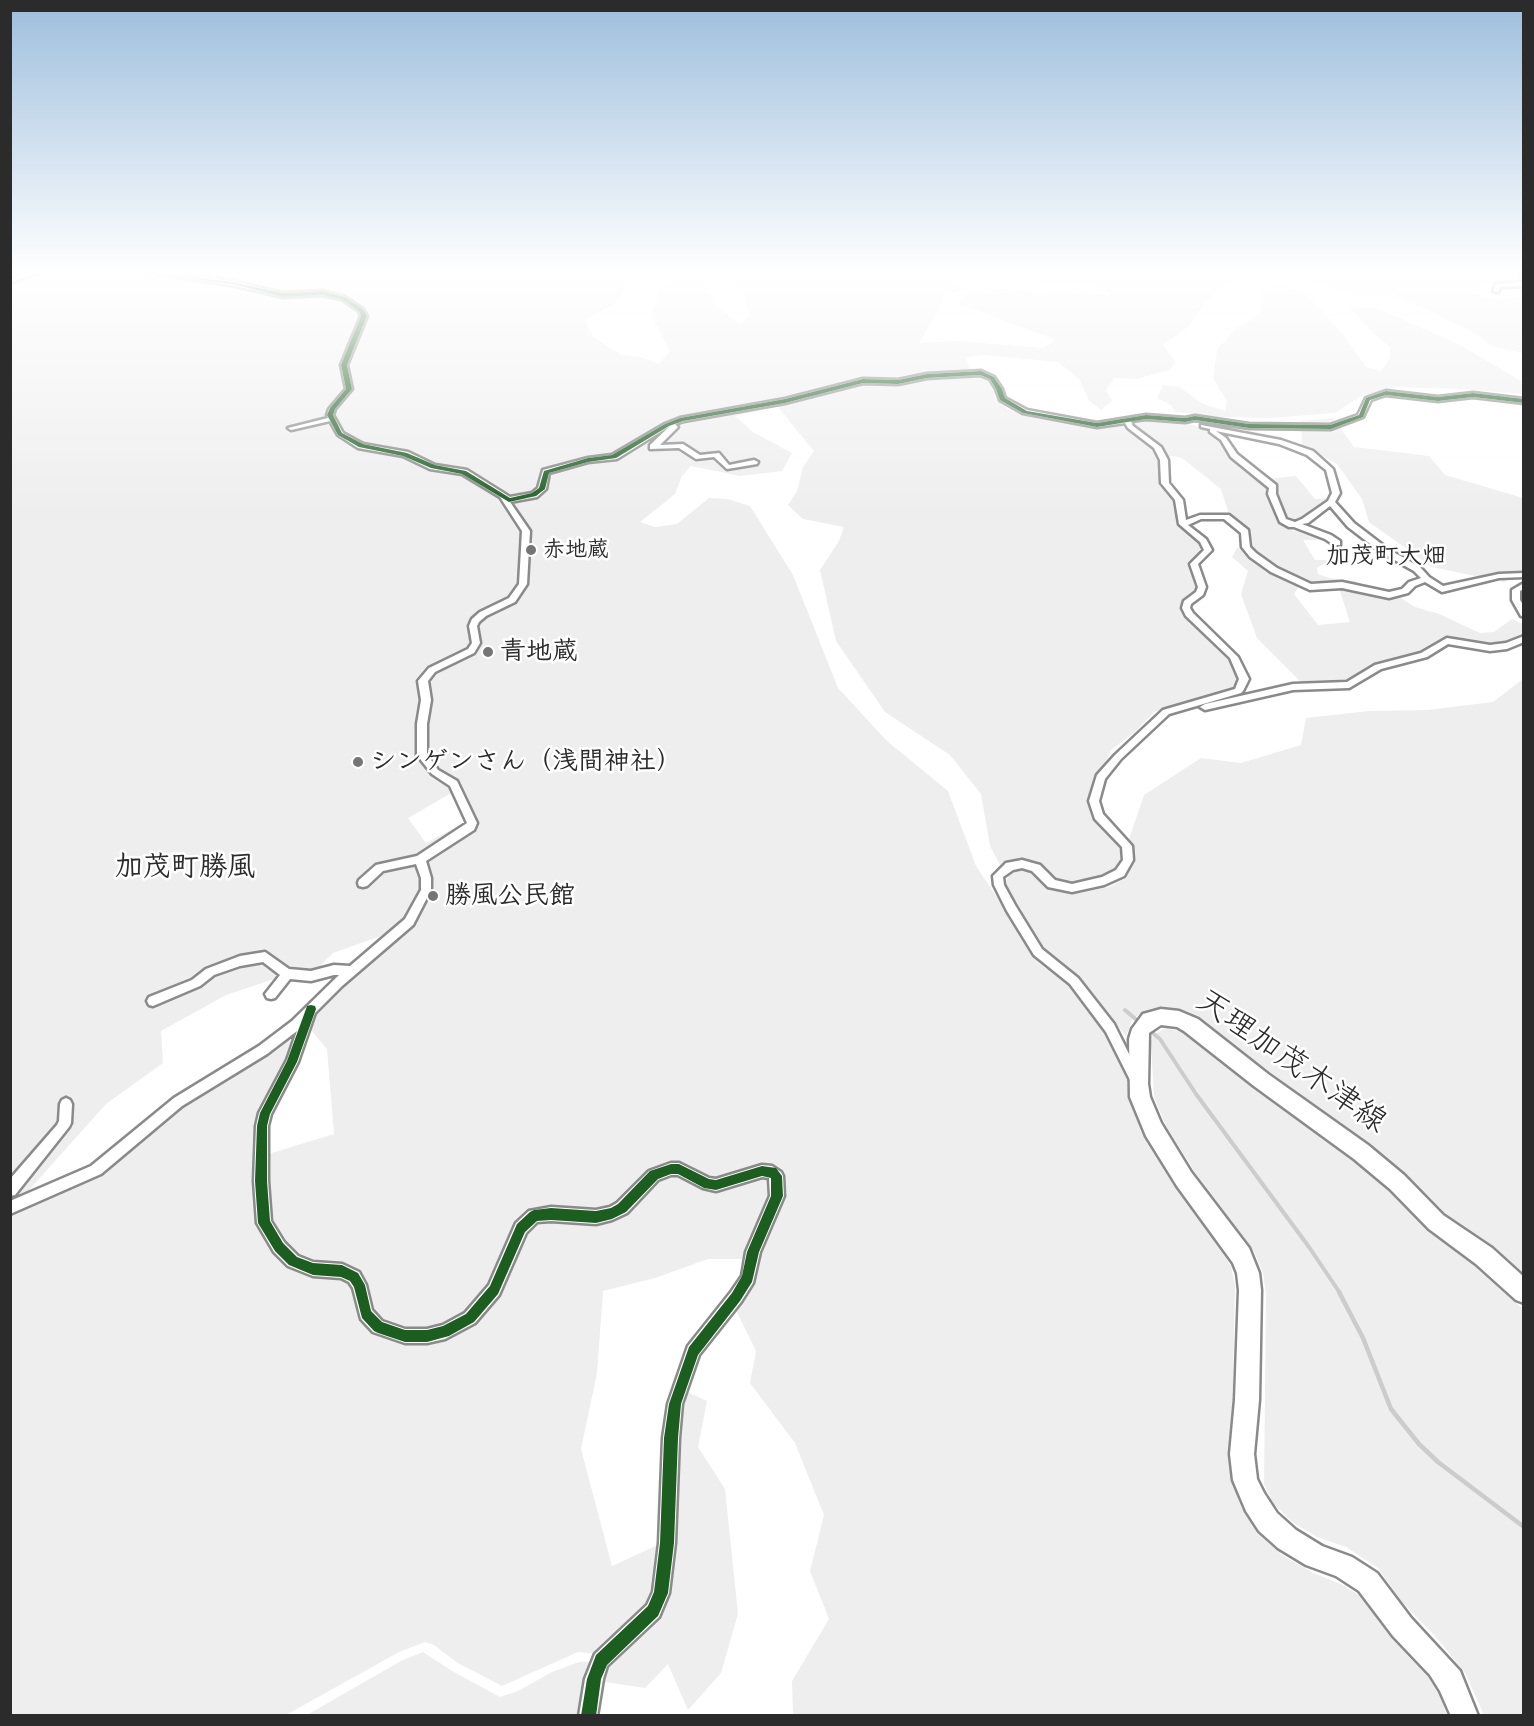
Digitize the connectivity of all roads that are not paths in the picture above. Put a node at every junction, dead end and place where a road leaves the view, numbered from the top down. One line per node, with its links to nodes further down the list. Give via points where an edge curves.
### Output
1 (349, 354): 3 (street, via 344,364 349,389 332,409)
2 (1524, 401): 5 (street, via 1473,395 1438,399 1386,393 1368,399 1360,416 1330,427)
3 (331, 419): 8 (street); 10 (street, via 340,434 351,442 405,454 433,467 464,472)
4 (1127, 419): 5 (street); 6 (street, via 1097,425 1025,412 1002,399 992,378 971,372 898,382 853,382 785,401); 12 (street, via 1130,427 1157,447 1164,460 1165,483 1179,500)
5 (1185, 420): 7 (street)
6 (671, 424): 9 (street, via 675,427 653,447 680,446 699,457 716,455 727,467); 10 (street, via 614,457 553,468 546,472 542,489 530,497)
7 (1204, 426): 11 (street, via 1281,442 1310,453 1329,469 1336,493); 13 (street, via 1224,439 1234,455 1273,487 1283,520)
8 (291, 428)
9 (754, 462)
10 (503, 498): 21 (street, via 526,531 523,584 509,603 475,621 476,643 471,651 432,670 423,681 426,700 422,755 435,772 454,784 472,823)
11 (1331, 502): 13 (street); 16 (street, via 1359,531)
12 (1183, 524): 16 (street, via 1200,517 1226,516 1245,532 1246,547 1253,555 1310,587 1342,585 1389,595); 20 (street, via 1208,550 1194,564 1202,587 1186,608 1234,657 1244,679 1238,691)
13 (1293, 525): 14 (street)
14 (1337, 543)
15 (1524, 575): 16 (street, via 1499,576 1442,589)
16 (1426, 579)
17 (1524, 585): 18 (street, via 1516,590 1516,600)
18 (1524, 614)
19 (1524, 639): 20 (street, via 1490,648 1447,641 1424,655 1378,667 1349,685 1293,687)
20 (1166, 712): 28 (street, via 1100,778 1094,801 1099,816 1127,846 1128,860 1120,873 1072,888 1052,885 1036,868 1022,864 1010,866 998,876 1011,908 1038,952 1074,981 1110,1028)
21 (420, 859): 22 (street, via 380,868); 23 (street, via 426,890 409,922)
22 (363, 883)
23 (352, 971): 24 (street, via 334,970 311,976); 27 (street)
24 (287, 974): 25 (street); 26 (street, via 266,957 240,961)
25 (271, 994)
26 (153, 1001)
27 (311, 1009): 31 (street, via 263,1050 163,1113 96,1170); 33 (street, via 262,1126 264,1223 293,1261 354,1277 366,1314 378,1327 405,1336 427,1336 462,1324 494,1290 521,1228 534,1216 596,1217 612,1213 622,1208 654,1175 671,1169 716,1185 762,1171 776,1176 777,1196 753,1252 748,1278 693,1351 675,1404 661,1593 653,1611 600,1660)
28 (1138, 1084): 32 (main road, 天理加茂木津線, via 1138,1039 1143,1026 1161,1017 1185,1022 1361,1152 1436,1222 1484,1256); 34 (main road, 天理加茂木津線, via 1153,1129 1241,1256 1248,1273 1247,1400 1242,1454 1245,1480 1255,1502 1268,1522 1287,1539 1368,1582 1450,1681)
29 (66, 1104): 30 (street, via 62,1129)
30 (10, 1190)
31 (10, 1208)
32 (1524, 1292)
33 (588, 1716)
34 (1465, 1716)

